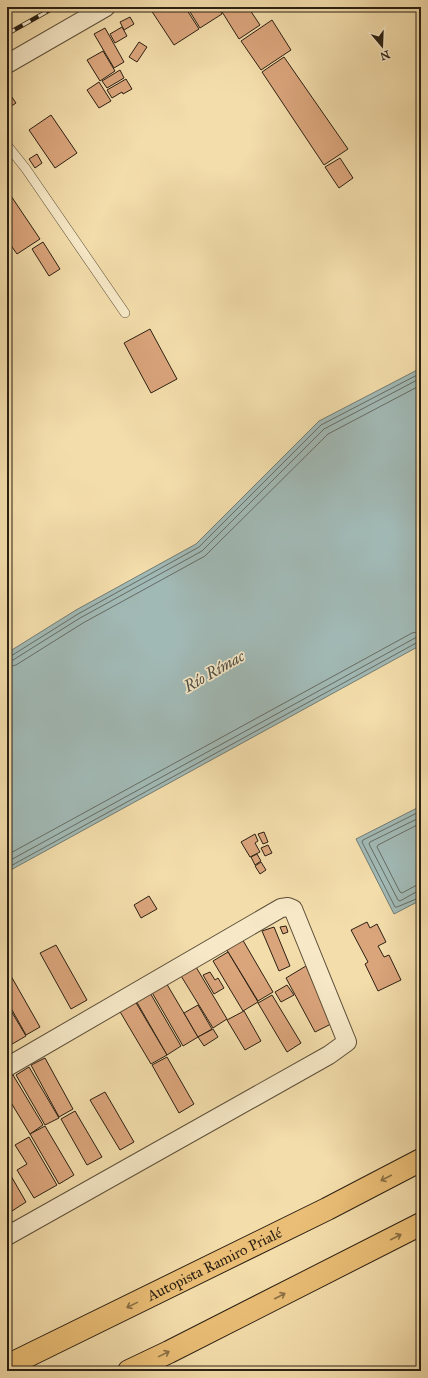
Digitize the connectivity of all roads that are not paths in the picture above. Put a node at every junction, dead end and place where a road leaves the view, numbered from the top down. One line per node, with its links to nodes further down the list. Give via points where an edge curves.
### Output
1 (106, 7): 2 (street)
2 (7, 64)
3 (7, 145): 4 (lane)
4 (125, 313)
5 (7, 1067): 8 (street, via 281,908 288,907 293,909 346,1042 329,1055)
6 (421, 1160): 9 (highway, Autopista Ramiro Prialé, one-way to 9)
7 (421, 1224): 10 (highway, one-way to 7)
8 (7, 1236)
9 (7, 1366)
10 (129, 1371)

